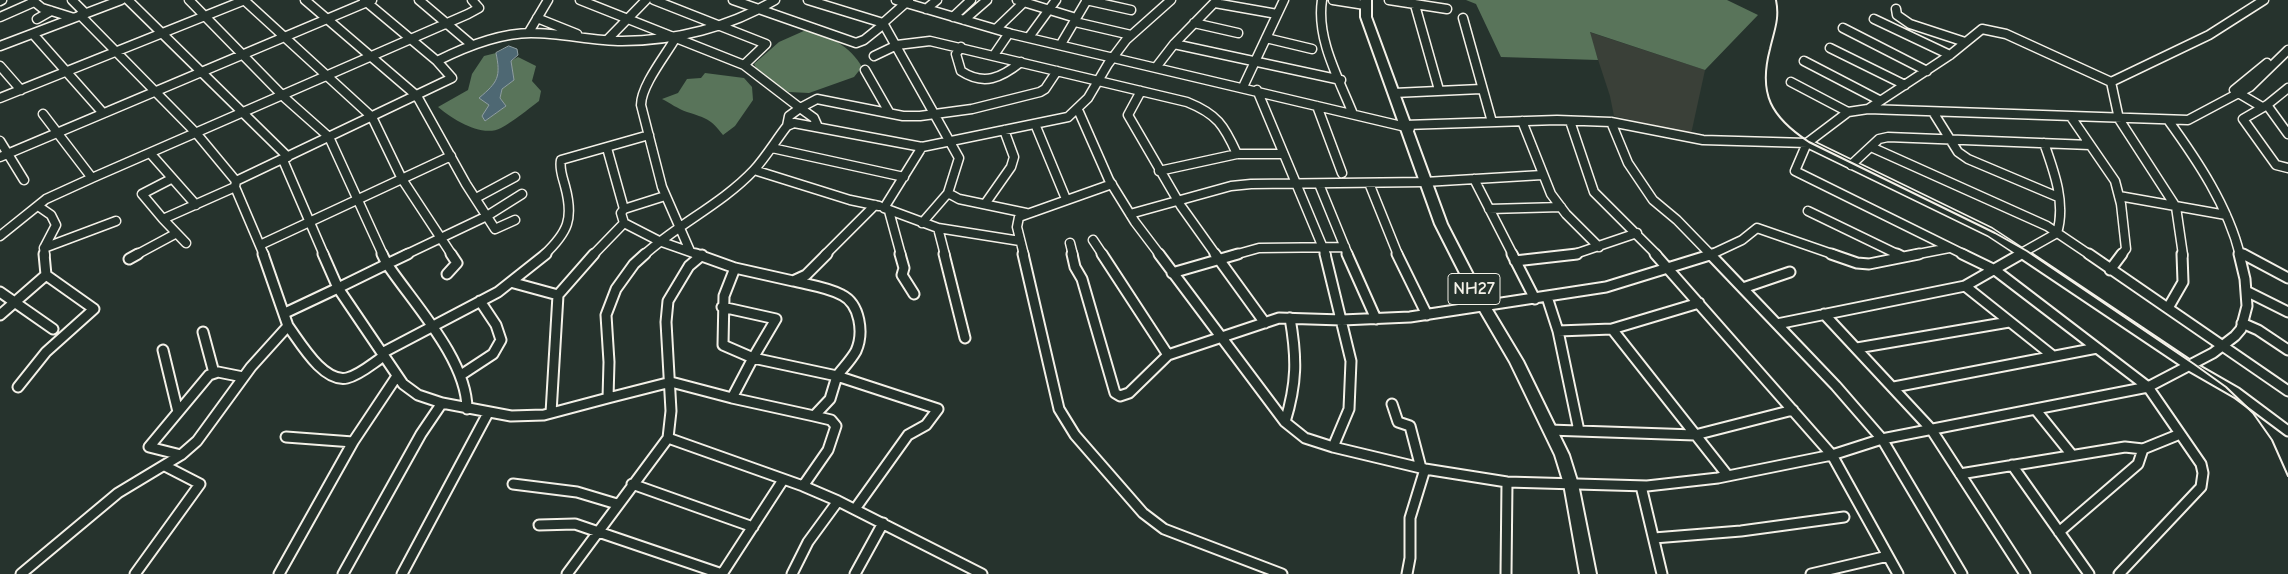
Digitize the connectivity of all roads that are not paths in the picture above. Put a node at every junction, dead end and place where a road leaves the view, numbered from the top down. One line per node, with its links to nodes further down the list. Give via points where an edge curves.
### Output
1 (72, 0): 43 (street)
2 (121, 0): 43 (street)
3 (128, 0): 63 (street)
4 (189, 0): 44 (street)
5 (244, 0): 44 (street); 67 (street)
6 (305, 0): 50 (street)
7 (419, 0): 55 (street)
8 (472, 0): 55 (street, via 479,8)
9 (580, 0): 51 (street)
10 (646, 0): 51 (street)
11 (654, 0): 58 (street)
12 (733, 0): 41 (street)
13 (775, 0): 41 (street)
14 (808, 0): 57 (street)
15 (896, 0): 30 (street)
16 (937, 0): 36 (street)
17 (971, 0): 45 (street)
18 (986, 0): 53 (street)
19 (1056, 0): 37 (street)
20 (1087, 0): 39 (street); 54 (street)
21 (1171, 0): 66 (street)
22 (1284, 0): 42 (street)
23 (1322, 0): 105 (street, via 1319,9 1325,37)
24 (1333, 0): 33 (street)
25 (1390, 0): 34 (street)
26 (2264, 0): 108 (street, via 2189,46)
27 (33, 1): 40 (street); 46 (street)
28 (368, 1): 50 (street); 69 (street)
29 (545, 1): 47 (street)
30 (907, 1): 36 (street); 57 (street)
31 (1021, 1): 37 (street); 60 (street)
32 (1216, 1): 42 (street); 56 (street)
33 (1365, 3): 119 (highway, NH27, via 1366,17)
34 (1415, 5): 38 (street); 116 (street)
35 (1896, 8): 74 (street, via 1897,15 1910,24)
36 (926, 9): 45 (street)
37 (1050, 9): 54 (street); 68 (street)
38 (1448, 9)
39 (1131, 10)
40 (51, 11): 43 (street); 49 (street)
41 (760, 11): 57 (street, via 856,43 868,38); 58 (street)
42 (1277, 14): 72 (street)
43 (80, 16): 65 (street); 85 (street)
44 (205, 16): 63 (street); 86 (street)
45 (953, 16): 53 (street)
46 (0, 17)
47 (538, 18): 61 (street); 70 (street)
48 (1463, 18): 112 (street)
49 (37, 19)
50 (325, 19): 67 (street); 89 (street)
51 (628, 19): 71 (street); 73 (street)
52 (1874, 19): 88 (street)
53 (964, 20): 60 (street)
54 (1075, 20): 66 (street); 76 (street)
55 (446, 22): 69 (street); 78 (street)
56 (1194, 23): 62 (street); 77 (street)
57 (884, 24): 80 (street)
58 (717, 25): 71 (street); 96 (street, via 766,44)
59 (1843, 28): 103 (street)
60 (996, 29): 64 (street)
61 (529, 32): 70 (street); 78 (street)
62 (1238, 32)
63 (164, 33): 85 (street); 101 (street)
64 (1009, 33): 68 (street); 87 (street)
65 (32, 34): 79 (street); 100 (street)
66 (1131, 35): 91 (street)
67 (283, 37): 86 (street); 104 (street)
68 (1029, 37): 76 (street)
69 (408, 38): 89 (street); 93 (street)
70 (587, 38): 73 (street)
71 (674, 38): 73 (street); 96 (street); 153 (street, via 640,101)
72 (1266, 38): 83 (street); 92 (street)
73 (607, 40)
74 (1965, 42): 88 (street); 108 (street, via 1980,29 1993,30)
75 (2288, 42): 84 (street)
76 (1061, 44): 91 (street)
77 (1174, 44): 92 (street); 98 (street)
78 (472, 45): 93 (street)
79 (0, 46)
80 (897, 46): 81 (street, via 930,41); 90 (street); 135 (street)
81 (961, 47): 87 (street); 95 (street, via 956,54 961,70 976,80 1002,77)
82 (1830, 48): 109 (street)
83 (1312, 49)
84 (2286, 50): 118 (street, via 2261,78)
85 (116, 52): 100 (street); 114 (street)
86 (243, 54): 101 (street); 120 (street)
87 (994, 55): 95 (street)
88 (1950, 55): 103 (street)
89 (369, 56): 104 (street); 121 (street)
90 (874, 56)
91 (1113, 56): 98 (street); 106 (street)
92 (1256, 60): 105 (street); 110 (street)
93 (437, 61): 121 (street, via 452,78)
94 (1804, 61): 123 (street)
95 (1021, 62): 102 (street)
96 (744, 65): 126 (street)
97 (0, 66): 113 (street)
98 (1157, 66): 110 (street)
99 (865, 70): 128 (street)
100 (67, 71): 113 (street); 132 (street)
101 (202, 71): 114 (street); 133 (street)
102 (1057, 71): 106 (street); 135 (street, via 1043,90 990,106)
103 (1928, 71): 109 (street)
104 (327, 75): 120 (street); 137 (street)
105 (1341, 80): 136 (street)
106 (1097, 81): 117 (street); 129 (street)
107 (1791, 82): 130 (street)
108 (2111, 82): 139 (street)
109 (1905, 85): 123 (street)
110 (1243, 87): 115 (street)
111 (2288, 88): 125 (street)
112 (1482, 89): 116 (street); 142 (street)
113 (21, 90): 122 (street)
114 (155, 90): 132 (street); 152 (street)
115 (1257, 90): 124 (street); 168 (street)
116 (1440, 90): 119 (street)
117 (1141, 91): 167 (street, via 1211,111 1224,124); 175 (street, via 1128,115)
118 (2236, 92): 125 (street); 140 (street, via 2188,120)
119 (1394, 93): 147 (highway, NH27)
120 (283, 95): 133 (street); 154 (street)
121 (416, 96): 137 (street); 169 (street)
122 (0, 98)
123 (1879, 100): 127 (street)
124 (1317, 106): 136 (street); 176 (street)
125 (2265, 106): 150 (street); 173 (street, via 2243,119 2276,165)
126 (800, 108): 128 (street, via 817,98); 146 (street, via 789,116); 148 (street, via 814,118)
127 (1868, 109): 130 (street); 131 (street)
128 (889, 112): 135 (street, via 916,117)
129 (1078, 112): 145 (street); 188 (street)
130 (1848, 112): 158 (street)
131 (1933, 112): 138 (street); 155 (street)
132 (103, 113): 151 (street)
133 (240, 113): 152 (street); 171 (street)
134 (43, 114): 151 (street)
135 (933, 114): 156 (street)
136 (1353, 114): 147 (street)
137 (372, 116): 154 (street); 182 (street)
138 (2071, 117): 139 (street); 160 (street)
139 (2119, 119): 140 (street); 204 (street)
140 (2168, 120): 212 (street)
141 (1570, 121): 143 (street); 144 (street, via 1559,125); 222 (street, via 1594,192)
142 (1492, 122): 144 (street); 147 (street)
143 (1611, 122): 158 (street, via 1703,140); 242 (street, via 1628,163 1653,200)
144 (1523, 123): 147 (street); 177 (street)
145 (1035, 124): 149 (street); 197 (street)
146 (787, 126): 148 (street, via 794,123); 164 (street)
147 (1405, 126): 185 (highway, NH27)
148 (818, 127): 161 (street)
149 (1004, 130): 156 (street); 200 (street, via 1013,162)
150 (2287, 130)
151 (55, 133): 165 (street); 180 (street)
152 (197, 134): 166 (street); 187 (street)
153 (649, 135): 163 (street); 193 (street)
154 (329, 137): 171 (street); 198 (street)
155 (1951, 139): 159 (street); 162 (street, via 1888,137 1879,139); 195 (street, via 1958,152 1968,159)
156 (950, 140): 161 (street); 191 (street, via 959,158 958,171 949,183)
157 (0, 141): 165 (street)
158 (1807, 143): 172 (street); 237 (street, via 1795,167 1798,174)
159 (2044, 143): 160 (street); 195 (street, via 2054,170)
160 (2090, 145): 194 (street, via 2114,181)
161 (922, 147): 179 (street)
162 (1871, 147): 172 (street); 223 (street)
163 (607, 148): 206 (street); 258 (street, via 561,160 570,218 565,231)
164 (772, 148): 174 (street); 179 (street)
165 (10, 153): 170 (street); 184 (street)
166 (150, 153): 180 (street); 181 (street)
167 (1238, 154): 168 (street); 175 (street)
168 (1282, 154): 189 (street)
169 (450, 156): 182 (street); 196 (street)
170 (0, 157)
171 (285, 158): 187 (street); 217 (street)
172 (1851, 165): 239 (street, via 1990,232)
173 (2288, 168)
174 (754, 170): 202 (street); 220 (street)
175 (1159, 171): 199 (street)
176 (1342, 173)
177 (1542, 175): 183 (street); 205 (street)
178 (515, 176): 196 (street)
179 (904, 177): 208 (street)
180 (92, 178): 203 (street, via 46,199)
181 (171, 179): 201 (street); 214 (street, via 142,194)
182 (402, 179): 198 (street); 226 (street)
183 (1474, 179): 185 (street); 207 (street)
184 (24, 180)
185 (1425, 182): 186 (street); 272 (highway, NH27, via 1441,224)
186 (1369, 183): 190 (street); 278 (street, via 1395,249)
187 (236, 184): 201 (street); 232 (street)
188 (1112, 184): 197 (street); 211 (street)
189 (1295, 184): 190 (street); 199 (street, via 1238,186); 236 (street)
190 (1319, 184): 233 (street)
191 (948, 193): 200 (street, via 959,199); 219 (street)
192 (522, 194): 213 (street)
193 (665, 196): 206 (street); 220 (street)
194 (2119, 196): 204 (street); 251 (street, via 2126,249)
195 (2058, 197): 223 (street, via 2061,224)
196 (476, 198): 213 (street)
197 (1066, 199): 210 (street)
198 (359, 200): 217 (street); 247 (street)
199 (1178, 201): 211 (street); 245 (street)
200 (985, 204): 210 (street)
201 (196, 205): 214 (street)
202 (875, 205): 208 (street); 257 (street, via 806,275)
203 (38, 206): 225 (street); 235 (street, via 50,215 56,225)
204 (2176, 206): 212 (street); 273 (street, via 2183,282)
205 (1560, 207): 207 (street); 234 (street)
206 (624, 209): 218 (street, via 621,213)
207 (1489, 209): 246 (street)
208 (886, 210): 219 (street); 264 (street, via 904,268 902,275)
209 (1808, 211): 243 (street)
210 (1026, 213): 229 (street, via 1019,217 1016,227)
211 (1130, 214): 253 (street)
212 (2226, 215): 240 (street)
213 (487, 216): 215 (street, via 497,230); 226 (street)
214 (164, 219): 224 (street)
215 (515, 220)
216 (116, 221): 235 (street)
217 (309, 222): 232 (street); 260 (street)
218 (624, 223): 228 (street); 265 (street)
219 (922, 223): 221 (street)
220 (681, 226): 228 (street); 238 (street)
221 (938, 228): 229 (street); 293 (street)
222 (1637, 233): 234 (street); 249 (street)
223 (2057, 233): 239 (street); 251 (street)
224 (175, 234): 230 (street); 244 (street)
225 (0, 236)
226 (438, 238): 247 (street); 254 (street, via 457,263)
227 (1093, 240): 300 (street)
228 (659, 241): 238 (street); 314 (street, via 634,264 616,290 606,315)
229 (1020, 241): 374 (street, via 1059,409 1075,435 1143,513 1164,529)
230 (186, 243)
231 (1070, 243): 300 (street, via 1115,393 1120,396 1129,393)
232 (260, 244): 275 (street)
233 (1345, 247): 236 (street); 280 (street)
234 (1599, 247): 246 (street, via 1574,255)
235 (44, 248): 255 (street)
236 (1322, 248): 245 (street, via 1259,248); 281 (street)
237 (1949, 248): 243 (street); 250 (street)
238 (690, 250): 241 (street)
239 (2023, 252): 250 (street); 303 (street)
240 (2239, 252): 256 (street); 262 (street)
241 (702, 255): 248 (street); 309 (street, via 689,266 668,300 666,322)
242 (1711, 255): 243 (street, via 1742,240 1757,228 1856,263 1869,264); 249 (street); 261 (street)
243 (1903, 257)
244 (129, 259)
245 (1219, 259): 253 (street); 283 (street)
246 (1515, 261): 267 (street)
247 (387, 264): 260 (street); 287 (street)
248 (735, 268): 257 (street); 271 (street, via 727,282)
249 (1669, 269): 266 (street, via 1606,288); 270 (street)
250 (1994, 270): 259 (street); 296 (street)
251 (2110, 270): 273 (street)
252 (1790, 272): 261 (street)
253 (1172, 273): 292 (street)
254 (447, 274)
255 (46, 275): 269 (street); 310 (street, via 94,309 46,352)
256 (2288, 278)
257 (793, 281): 307 (street, via 832,290 850,298 857,312 857,349)
258 (514, 282): 265 (street); 268 (street)
259 (1965, 286): 276 (street); 282 (street)
260 (338, 288): 275 (street); 299 (street)
261 (1743, 288): 285 (street)
262 (2246, 291): 274 (street); 284 (street)
263 (0, 292): 269 (street)
264 (914, 294)
265 (558, 295): 323 (street)
266 (1547, 297): 267 (street); 291 (street)
267 (1536, 299): 272 (street)
268 (480, 301): 287 (street); 305 (street, via 501,332 501,346)
269 (13, 303): 277 (street); 288 (street)
270 (1699, 303): 289 (street); 320 (street)
271 (722, 306): 302 (street, via 723,345); 302 (street, via 776,318)
272 (1483, 306): 278 (street); 327 (highway, NH27, via 1516,361)
273 (2168, 308): 294 (street)
274 (2288, 312)
275 (285, 313): 286 (street)
276 (1824, 314): 285 (street); 295 (street)
277 (0, 315)
278 (1427, 315): 280 (street)
279 (1290, 318): 281 (street); 283 (street); 325 (street, via 1298,373)
280 (1376, 318): 281 (street)
281 (1342, 320): 336 (street, via 1351,361 1349,409)
282 (2009, 322): 295 (street); 301 (street)
283 (1265, 323): 292 (street)
284 (2242, 323): 294 (street, via 2240,330); 298 (street)
285 (1777, 324): 334 (street)
286 (288, 326): 299 (street, via 320,368 336,379 347,378); 308 (street)
287 (431, 326): 299 (street); 305 (street)
288 (53, 329)
289 (1612, 329): 291 (street); 331 (street)
290 (203, 332): 304 (street)
291 (1558, 332): 328 (street)
292 (1220, 337): 300 (street); 325 (street)
293 (965, 338)
294 (2224, 345): 303 (street); 313 (street)
295 (1857, 348): 311 (street)
296 (2097, 348): 301 (street); 312 (street)
297 (163, 350): 321 (street)
298 (2288, 350)
299 (383, 355): 306 (street)
300 (1168, 355)
301 (2053, 356): 311 (street)
302 (753, 358): 307 (street); 315 (street)
303 (2190, 366): 312 (street); 329 (street, via 2237,393)
304 (214, 372): 308 (street); 321 (street)
305 (461, 375): 318 (street, via 470,400)
306 (397, 376): 316 (street, via 418,395); 335 (street)
307 (837, 376): 324 (street, via 837,383 822,412); 355 (street, via 938,409 926,424 908,435)
308 (243, 377): 339 (street, via 197,441)
309 (670, 382): 314 (street); 315 (street); 333 (street)
310 (18, 387)
311 (1894, 387): 326 (street)
312 (2148, 387): 319 (street); 330 (street)
313 (2288, 392)
314 (608, 398): 323 (street)
315 (732, 398): 324 (street)
316 (442, 403): 318 (street); 367 (street, via 421,434)
317 (1392, 404): 343 (street, via 1398,422 1410,426)
318 (467, 409): 322 (street)
319 (2034, 409): 326 (street); 340 (street)
320 (1793, 410): 331 (street); 338 (street)
321 (178, 412): 339 (street, via 149,447)
322 (488, 413): 323 (street, via 528,417); 368 (street)
323 (551, 413)
324 (814, 416): 351 (street, via 832,420 836,426 835,436)
325 (1285, 422): 336 (street, via 1305,438)
326 (1931, 429): 334 (street); 344 (street)
327 (1549, 430): 328 (street); 350 (highway, NH27, via 1562,455)
328 (1579, 431): 331 (street)
329 (2288, 431)
330 (2180, 434): 337 (street); 384 (street, via 2201,464 2201,487)
331 (1695, 435): 345 (street)
332 (286, 437): 335 (street)
333 (668, 438): 346 (street); 349 (street)
334 (1882, 439): 338 (street); 381 (street)
335 (353, 442): 366 (street)
336 (1333, 447): 343 (street)
337 (2143, 449): 340 (street, via 2124,447); 361 (street, via 2138,464)
338 (1832, 454): 345 (street); 363 (street)
339 (181, 455): 341 (street)
340 (2072, 455): 342 (street)
341 (165, 466): 364 (street, via 118,493); 365 (street, via 175,474 200,484)
342 (2012, 466): 344 (street); 361 (street)
343 (1423, 468): 347 (street); 375 (street, via 1410,518)
344 (1960, 474): 382 (street)
345 (1728, 476): 352 (street)
346 (783, 480): 351 (street); 359 (street)
347 (1507, 482): 350 (street); 376 (street)
348 (513, 484): 354 (street, via 577,492)
349 (632, 484): 354 (street); 359 (street)
350 (1571, 484): 352 (street); 377 (highway, NH27)
351 (803, 486): 353 (street)
352 (1641, 486): 362 (street)
353 (838, 501): 355 (street); 371 (street, via 808,542)
354 (617, 504): 360 (street)
355 (855, 509): 357 (street)
356 (1844, 517): 362 (street, via 1741,531)
357 (883, 523): 372 (street); 373 (street)
358 (539, 525): 360 (street, via 570,522)
359 (753, 527): 370 (street)
360 (599, 530): 369 (street); 370 (street)
361 (2060, 532): 383 (street)
362 (1654, 538): 378 (street)
363 (1888, 556): 379 (street); 380 (street)
364 (20, 574)
365 (135, 574)
366 (280, 574)
367 (343, 574)
368 (402, 574)
369 (567, 574)
370 (722, 574)
371 (792, 574)
372 (855, 574)
373 (982, 574)
374 (1282, 574)
375 (1407, 574)
376 (1506, 574)
377 (1588, 574)
378 (1662, 574)
379 (1811, 574)
380 (1898, 574)
381 (1962, 574)
382 (2024, 574)
383 (2089, 574)
384 (2119, 574)

